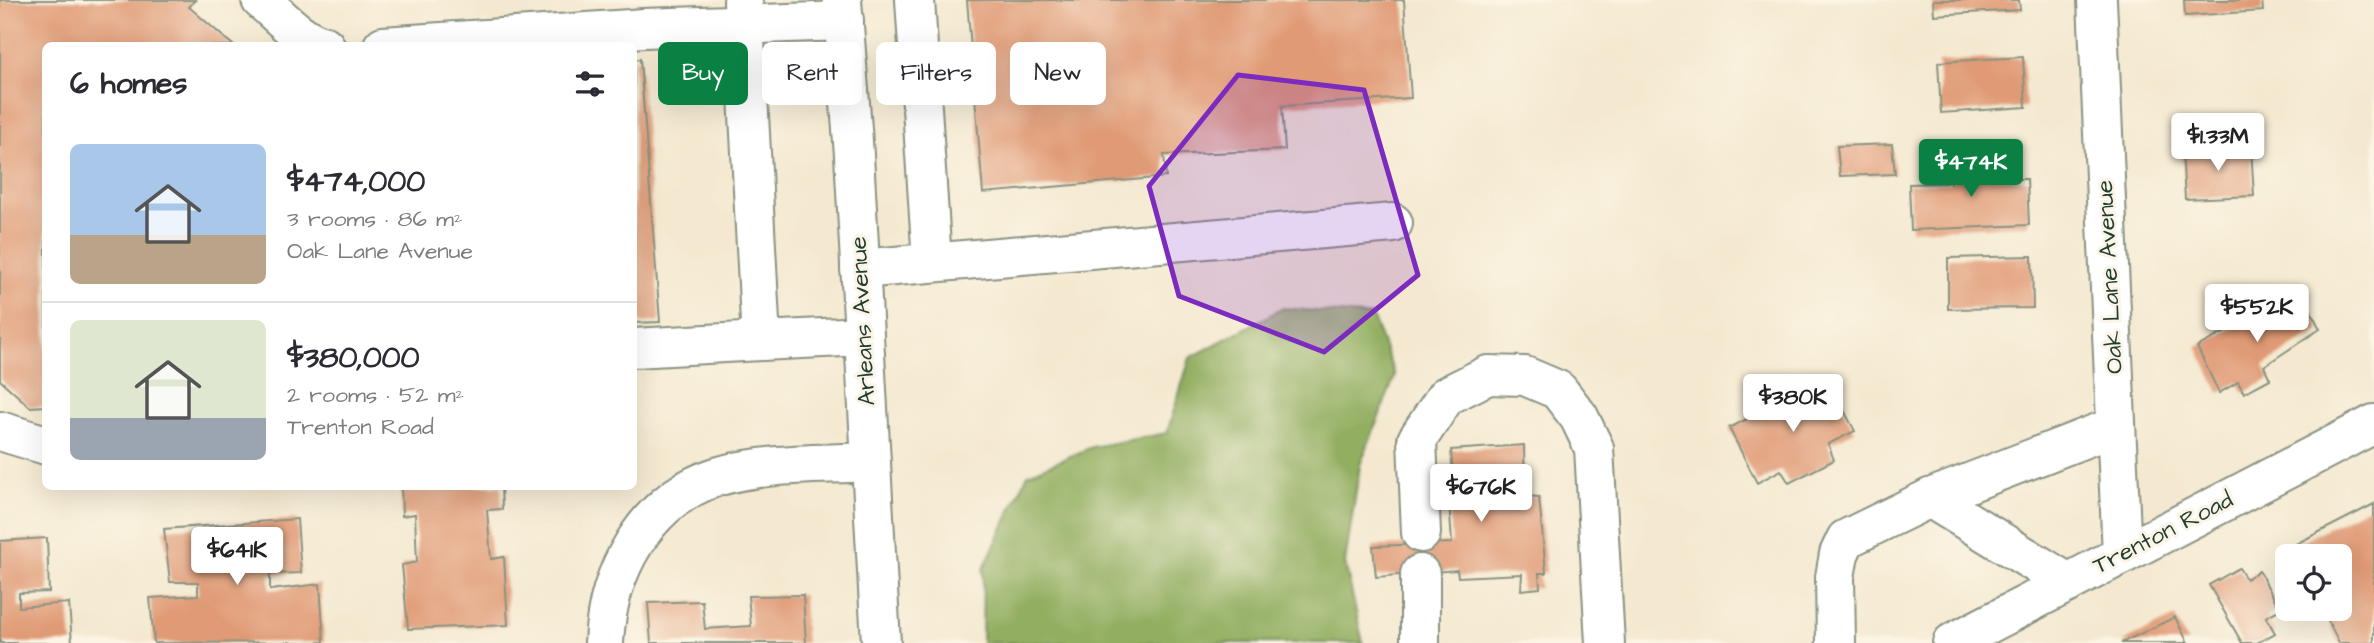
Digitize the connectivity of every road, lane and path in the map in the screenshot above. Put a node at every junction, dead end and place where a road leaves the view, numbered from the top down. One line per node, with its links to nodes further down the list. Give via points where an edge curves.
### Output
1 (261, 0): 6 (street)
2 (915, 0): 9 (street)
3 (2097, 0): 15 (street, Oak Lane Avenue)
4 (843, 10): 5 (street); 10 (street, Arleans Avenue)
5 (744, 13): 7 (street, via 645,28); 12 (street)
6 (312, 42)
7 (441, 42)
8 (1393, 223): 9 (street)
9 (932, 262): 10 (street)
10 (860, 269): 11 (street, Arleans Avenue)
11 (864, 337): 12 (street); 18 (street, Arleans Avenue)
12 (761, 341): 13 (street)
13 (637, 348)
14 (2374, 424): 21 (street, Trenton Road)
15 (2116, 426): 19 (street); 21 (street, Oak Lane Avenue)
16 (0, 431): 17 (street)
17 (42, 444)
18 (870, 463): 24 (street, via 760,468 715,478 679,495 643,528 624,557 605,617); 25 (street, Arleans Avenue)
19 (1930, 498): 23 (street); 28 (street, via 1846,539 1835,578)
20 (1421, 533): 27 (street, via 1417,440 1446,396 1488,375 1525,376 1558,390 1579,417 1594,448)
21 (2122, 555): 23 (street, Trenton Road)
22 (1420, 574): 26 (street)
23 (2068, 583): 29 (street, Trenton Road)
24 (604, 643)
25 (881, 643)
26 (1420, 643)
27 (1605, 643)
28 (1836, 643)
29 (1952, 643)

